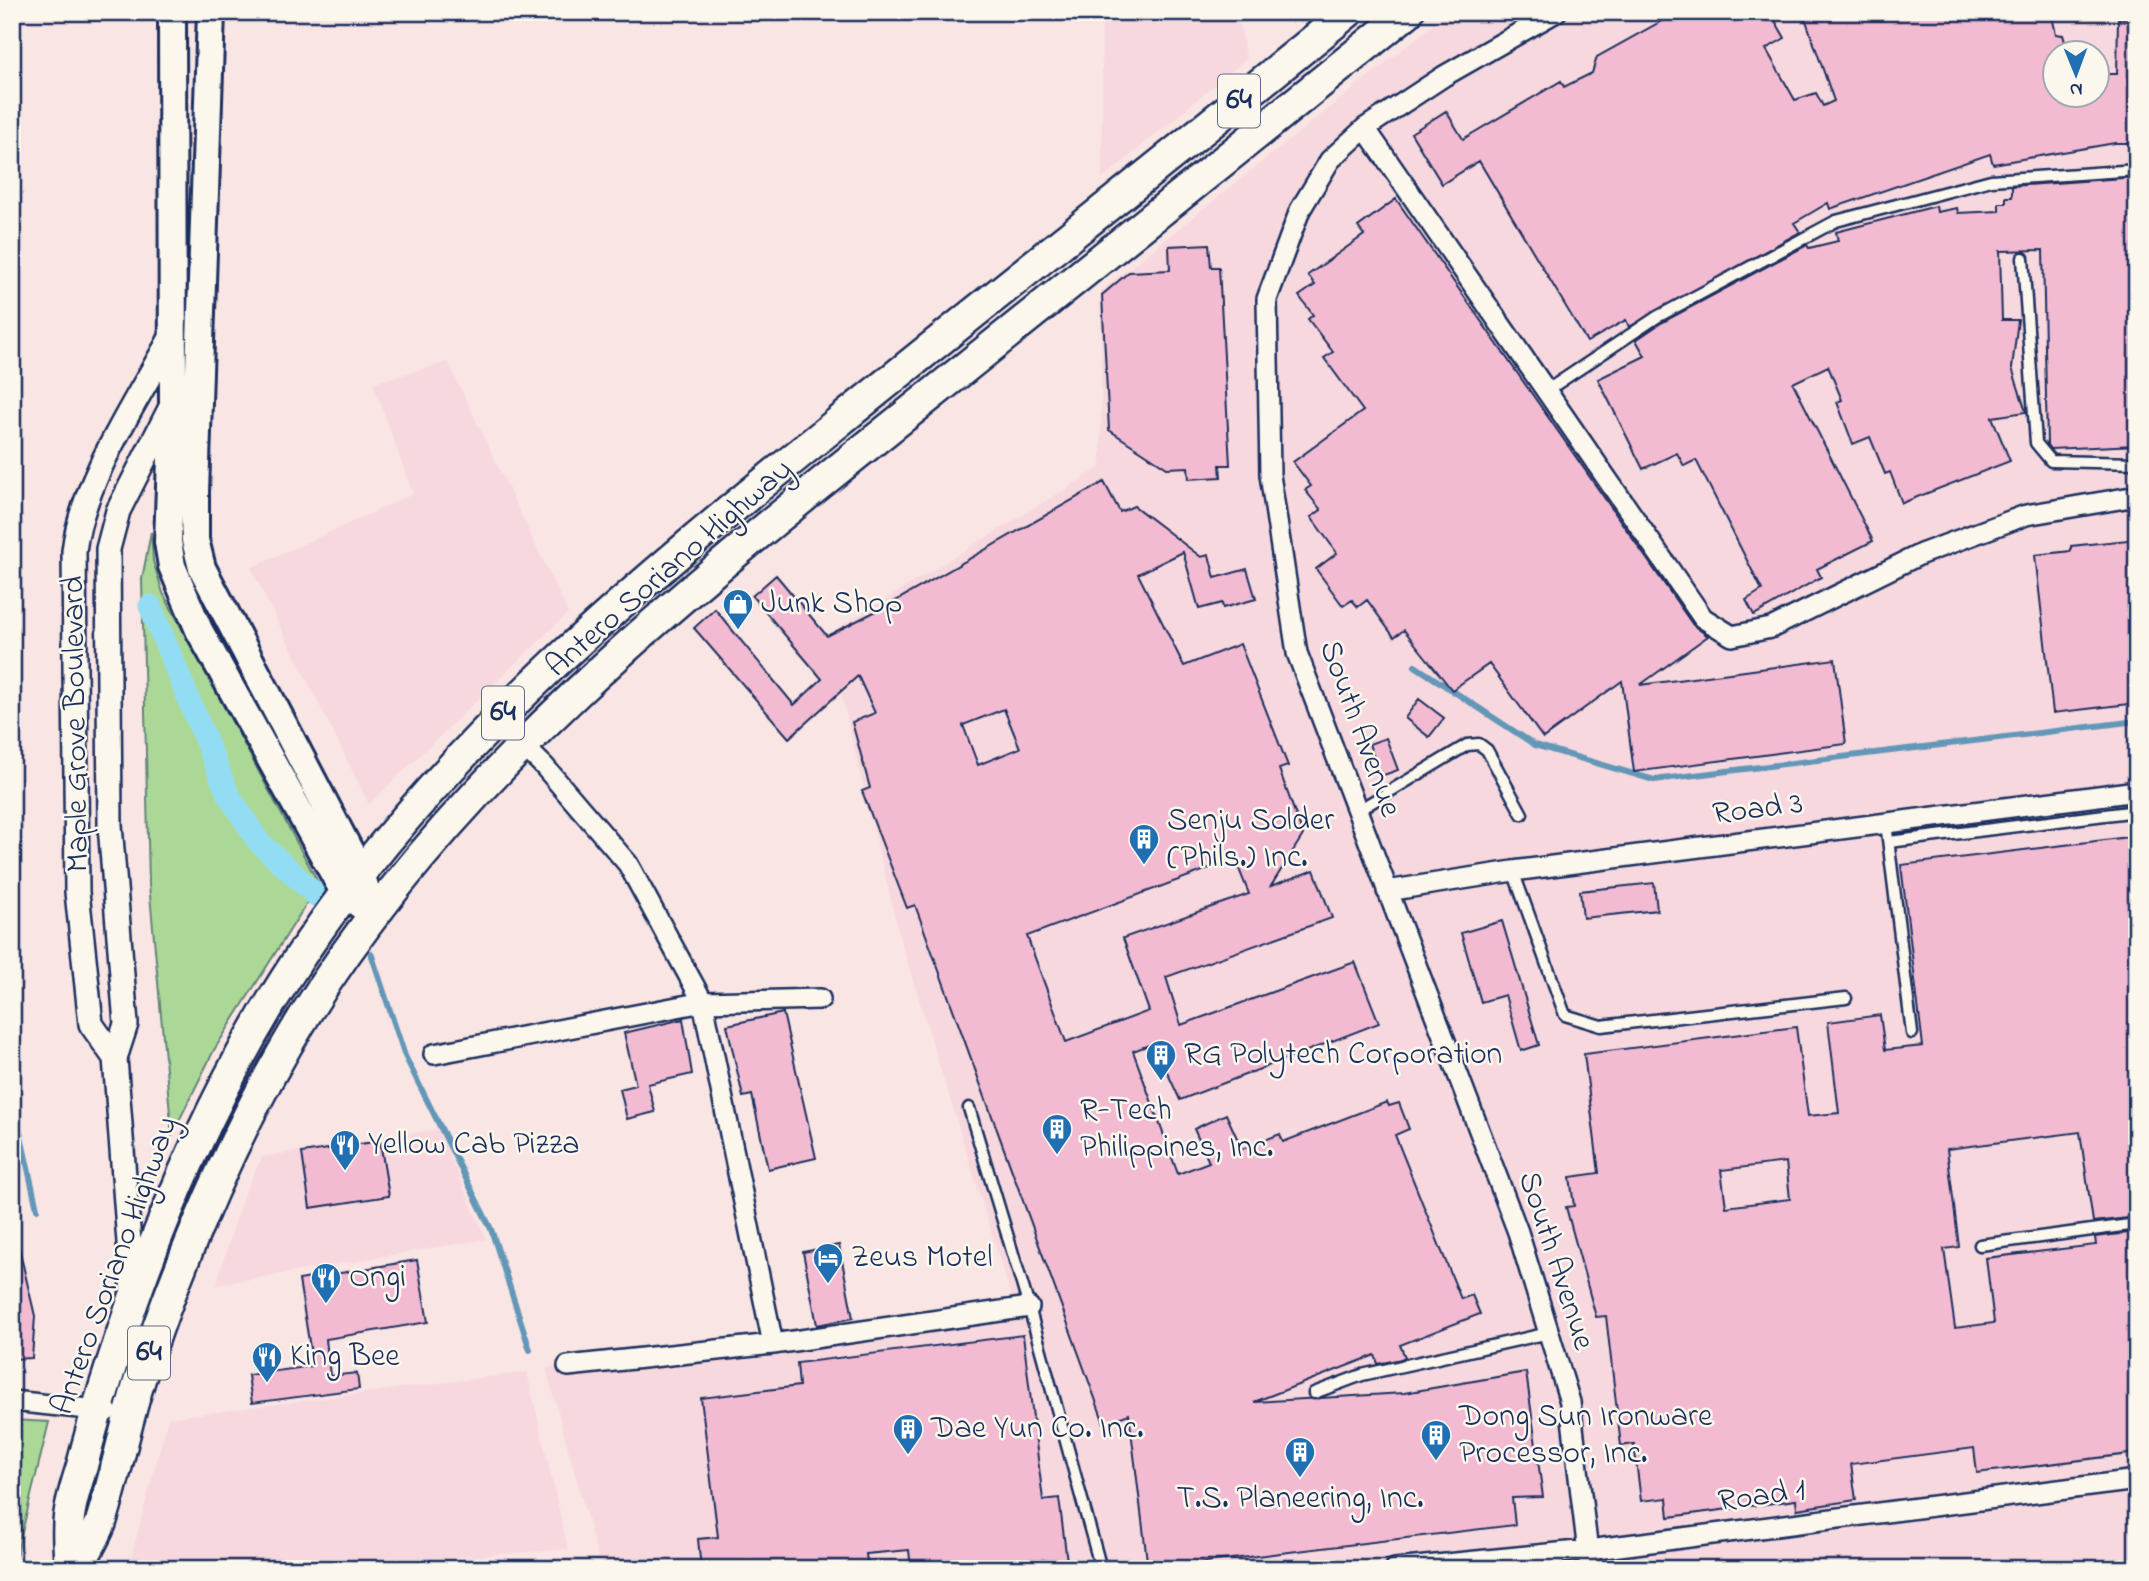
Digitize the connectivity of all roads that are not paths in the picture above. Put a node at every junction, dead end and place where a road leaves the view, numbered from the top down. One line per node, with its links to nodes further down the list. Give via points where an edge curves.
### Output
1 (172, 12): 9 (main road, Maple Grove Boulevard)
2 (211, 12): 22 (main road, via 195,492 198,558)
3 (1348, 12): 14 (main road, Antero Soriano Highway / 64, via 684,547 550,665)
4 (1408, 12): 15 (main road, Antero Soriano Highway / 64, via 729,557)
5 (1556, 12): 6 (street, South Avenue)
6 (1365, 128): 10 (street); 17 (street, South Avenue, via 1330,160 1300,210 1267,299 1270,475 1297,653)
7 (2137, 170): 10 (lane, via 1991,180 1836,222 1657,317)
8 (2023, 258): 12 (lane, via 2036,443 2051,461)
9 (172, 336): 11 (main road); 30 (street, Maple Grove Boulevard, via 94,482 78,522 74,551 77,892 90,1024)
10 (1546, 391): 13 (street, via 1703,618 1732,636 1771,628 1921,554 2026,515)
11 (173, 402): 22 (main road, via 168,542 176,578 205,641); 30 (street, Maple Grove Boulevard, via 118,511 108,549 110,825 126,1024)
12 (2137, 463)
13 (2137, 496)
14 (497, 720): 15 (street); 22 (main road, Antero Soriano Highway / 64)
15 (525, 746): 24 (main road, Antero Soriano Highway / 64, via 441,833); 27 (street, via 628,864)
16 (2137, 791): 20 (street, Road 3)
17 (1357, 811): 19 (lane, via 1467,745 1479,744 1487,750); 23 (street, South Avenue)
18 (2137, 811): 20 (lane)
19 (1522, 814)
20 (1888, 833): 21 (street, Road 3); 28 (lane)
21 (1513, 871): 23 (street, Road 3); 25 (lane, via 1565,1014 1601,1026)
22 (353, 883): 24 (main road); 34 (main road, Antero Soriano Highway / 64, via 297,961 227,1081 172,1196)
23 (1387, 891): 36 (street, South Avenue, via 1518,1232)
24 (374, 915): 42 (main road, Antero Soriano Highway / 64, via 299,1023 233,1149 188,1248)
25 (1846, 998)
26 (820, 999): 27 (street)
27 (703, 1002): 29 (street); 37 (street)
28 (1912, 1033)
29 (434, 1054)
30 (115, 1058): 34 (street, Maple Grove Boulevard)
31 (969, 1108): 35 (lane)
32 (2137, 1224): 33 (lane)
33 (1980, 1245)
34 (134, 1300): 41 (main road, Antero Soriano Highway / 64)
35 (1029, 1307): 37 (street); 47 (lane)
36 (1549, 1333): 39 (lane, via 1362,1375); 44 (street, South Avenue, via 1570,1402)
37 (773, 1344): 38 (street)
38 (568, 1366)
39 (1314, 1393)
40 (12, 1401): 41 (street)
41 (97, 1410): 42 (street); 45 (main road, Antero Soriano Highway / 64, via 69,1516)
42 (129, 1413): 46 (main road, Antero Soriano Highway / 64, via 100,1524)
43 (2137, 1480): 44 (street, Road 1)
44 (1589, 1560): 48 (street, Road 1)
45 (70, 1569)
46 (77, 1569)
47 (1101, 1569)
48 (1395, 1569)

